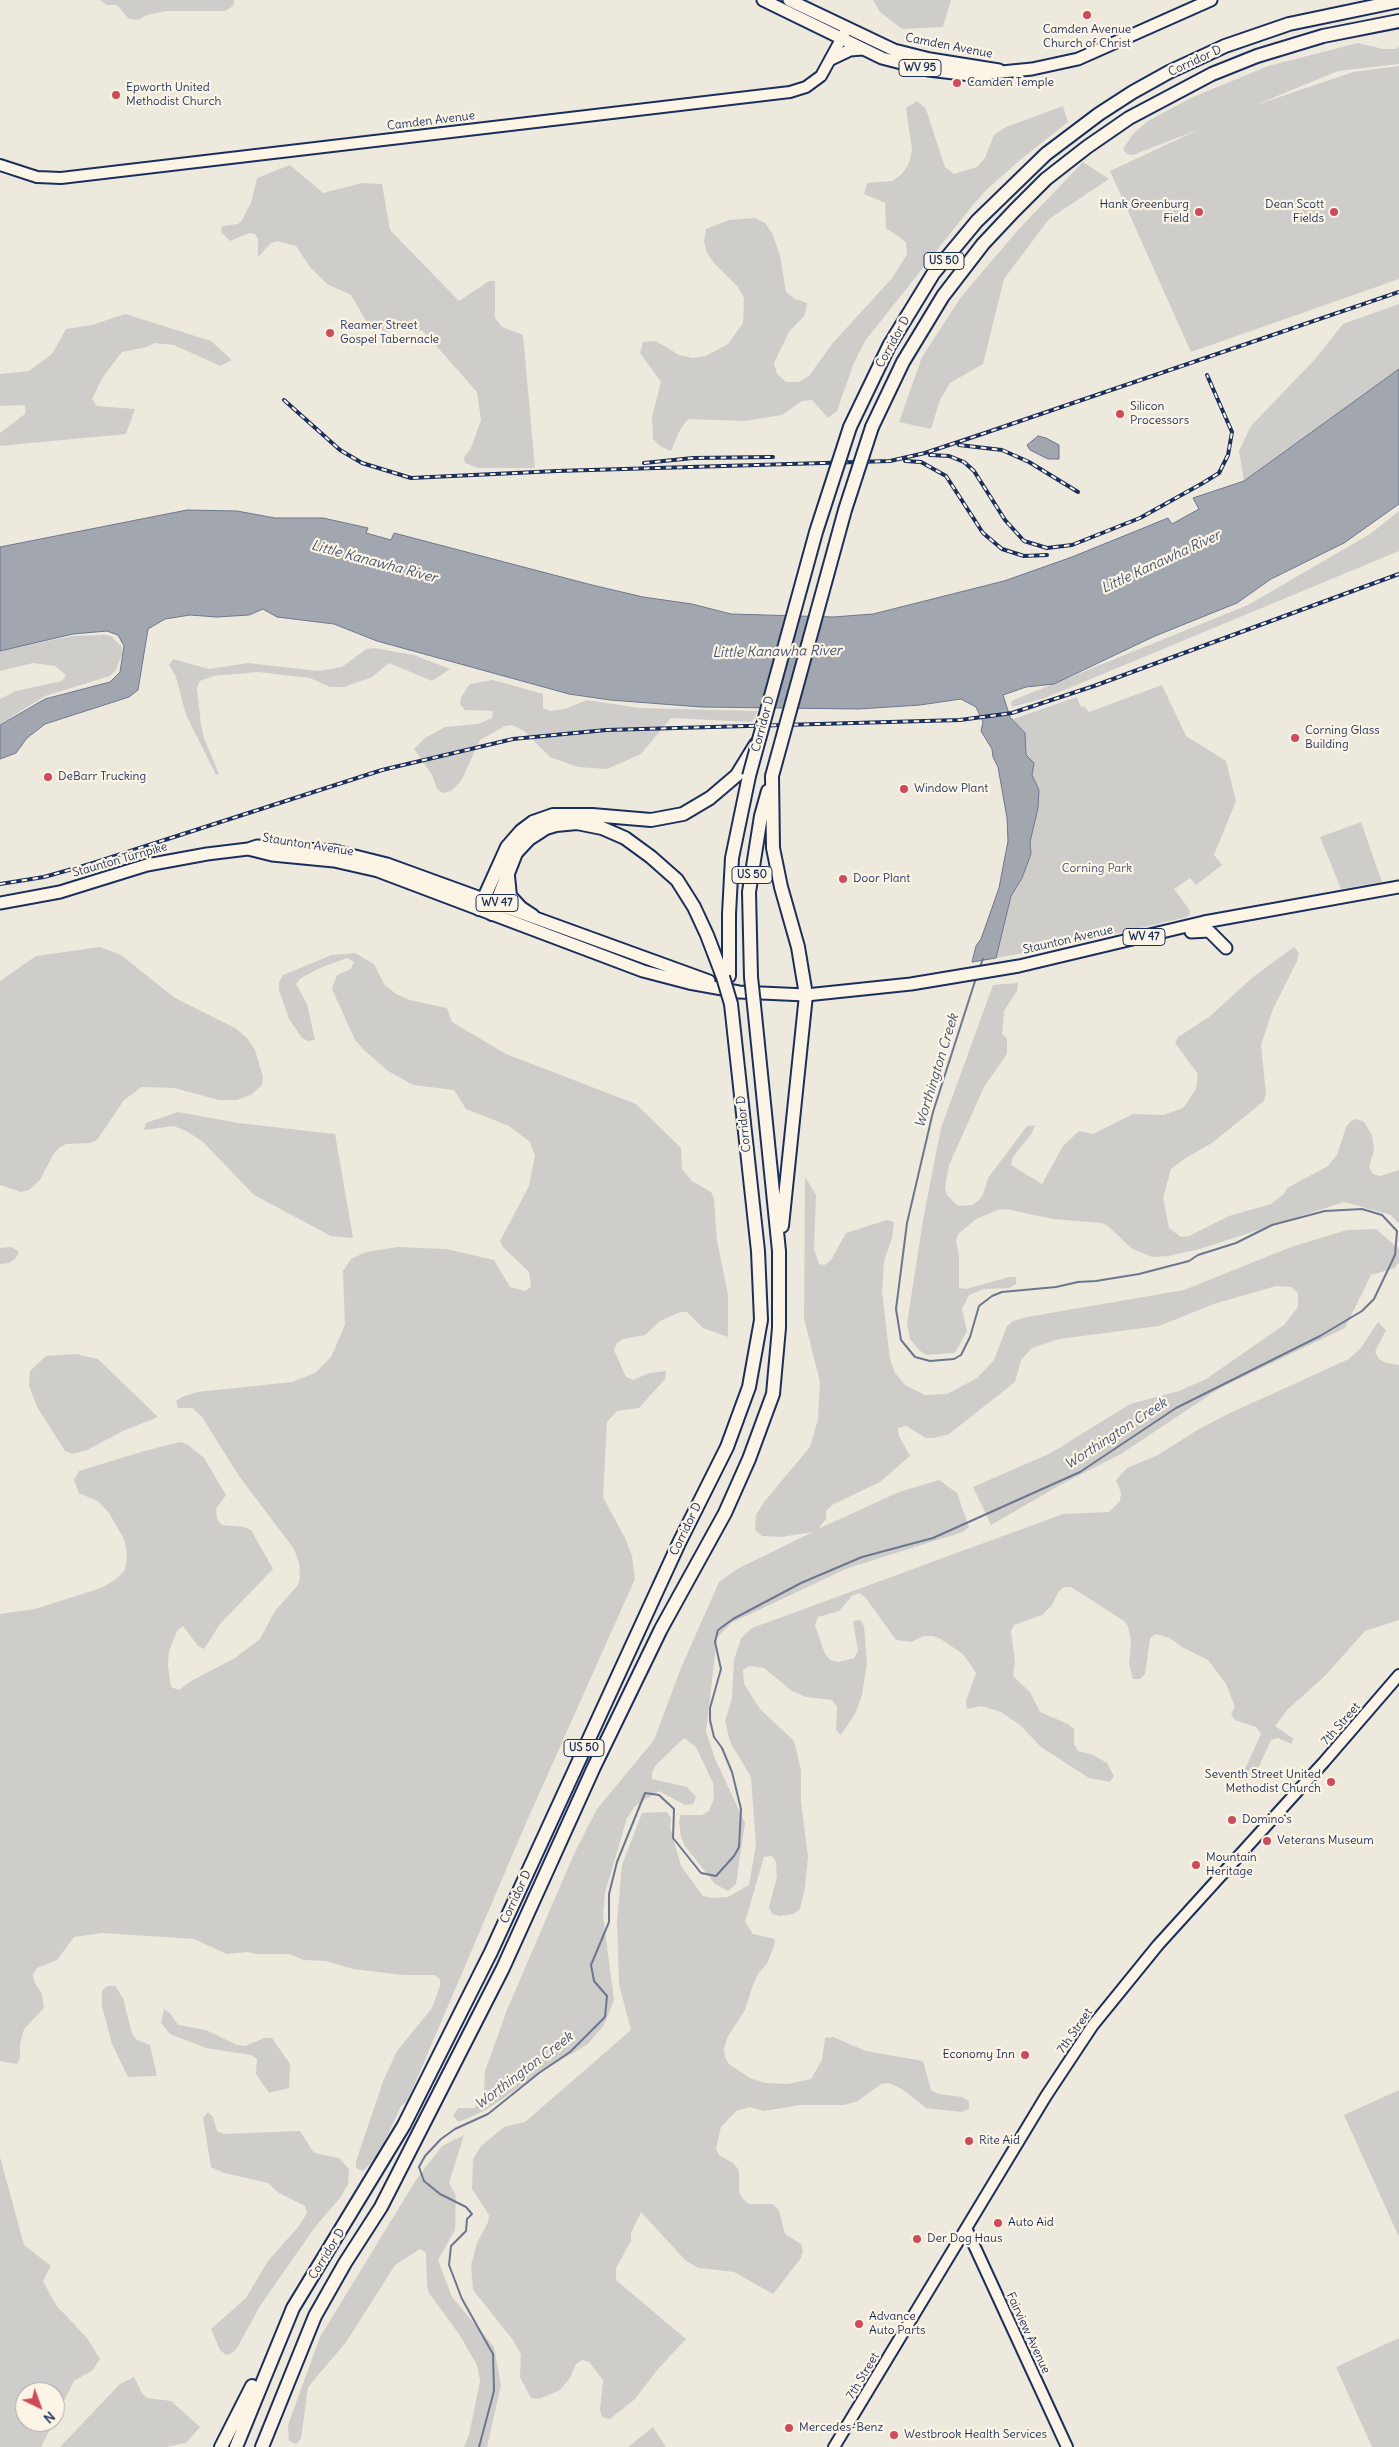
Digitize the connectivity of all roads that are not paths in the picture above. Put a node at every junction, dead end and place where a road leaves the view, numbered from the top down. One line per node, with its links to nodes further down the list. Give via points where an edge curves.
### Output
1 (763, 0): 6 (main road, WV 95)
2 (789, 0): 6 (main road, WV 95)
3 (1211, 0): 9 (main road, Camden Avenue / WV 95, via 1078,59 1032,69)
4 (1399, 1): 11 (highway, Corridor D / US 50, bridge, via 1289,24 1225,46 1169,72 1080,127 1020,177 976,222 934,274 889,346 850,427 816,532 758,741)
5 (1399, 22): 12 (highway, Corridor D / US 50, bridge, via 1322,36 1257,56 1178,91 1108,132 1046,179 983,244 943,296 903,362 872,427 845,510)
6 (844, 34): 7 (main road, Camden Avenue / WV 95); 8 (street, Camden Avenue); 9 (main road, Camden Avenue / WV 95, via 905,53)
7 (863, 49): 8 (main road, via 850,50); 9 (main road, Camden Avenue / WV 95, via 894,62 938,72 971,75)
8 (831, 59): 10 (street, Camden Avenue, via 817,80 806,88 790,92 61,178 37,177)
9 (1003, 71)
10 (0, 165)
11 (743, 775): 17 (highway, via 682,814 651,820 553,814 533,822 507,847); 24 (highway, Corridor D / US 50, via 732,858)
12 (772, 776): 26 (highway, via 773,848 780,887 798,947); 27 (highway, Corridor D / US 50, bridge, via 761,816 749,892 751,977)
13 (248, 849): 16 (main road, Staunton Turnpike / WV 47, via 147,865 60,892); 17 (main road, Staunton Avenue / WV 47, via 279,846 361,856)
14 (511, 864): 18 (highway); 19 (highway, via 510,896); 24 (highway, via 529,838 556,825 577,823 602,828 625,838 676,880 698,914)
15 (1399, 887): 20 (main road, Staunton Avenue / WV 47)
16 (0, 903)
17 (481, 904): 18 (main road, Staunton Avenue / WV 47)
18 (494, 908): 19 (main road, Staunton Avenue / WV 47); 25 (main road, Staunton Avenue / WV 47, via 643,971)
19 (533, 916): 25 (main road, Staunton Avenue / WV 47)
20 (1216, 920): 21 (main road, Staunton Avenue / WV 47); 22 (main road)
21 (1137, 938): 22 (main road, via 1155,939 1203,930); 26 (main road, Staunton Avenue / WV 47, via 1019,966 910,984)
22 (1218, 938): 23 (main road)
23 (1226, 948)
24 (726, 977): 30 (highway, Corridor D / US 50, bridge, via 758,1251 761,1320 749,1387 726,1447 491,1952 404,2125)
25 (739, 992): 26 (main road, Staunton Avenue / WV 47)
26 (806, 995): 27 (highway)
27 (779, 1251): 31 (highway, Corridor D / US 50, via 779,1328 773,1394 745,1468 594,1767 503,1968 448,2079 381,2207 315,2316)
28 (1399, 1675): 29 (street, 7th Street, via 1158,1945 1093,2025 1046,2096)
29 (967, 2230): 36 (street, 7th Street); 37 (street, Fairview Avenue)
30 (293, 2308): 32 (highway); 33 (highway, Corridor D / US 50)
31 (282, 2397): 34 (highway, Corridor D / US 50); 35 (highway)
32 (221, 2447)
33 (236, 2447)
34 (262, 2447)
35 (268, 2447)
36 (834, 2447)
37 (1067, 2447)

